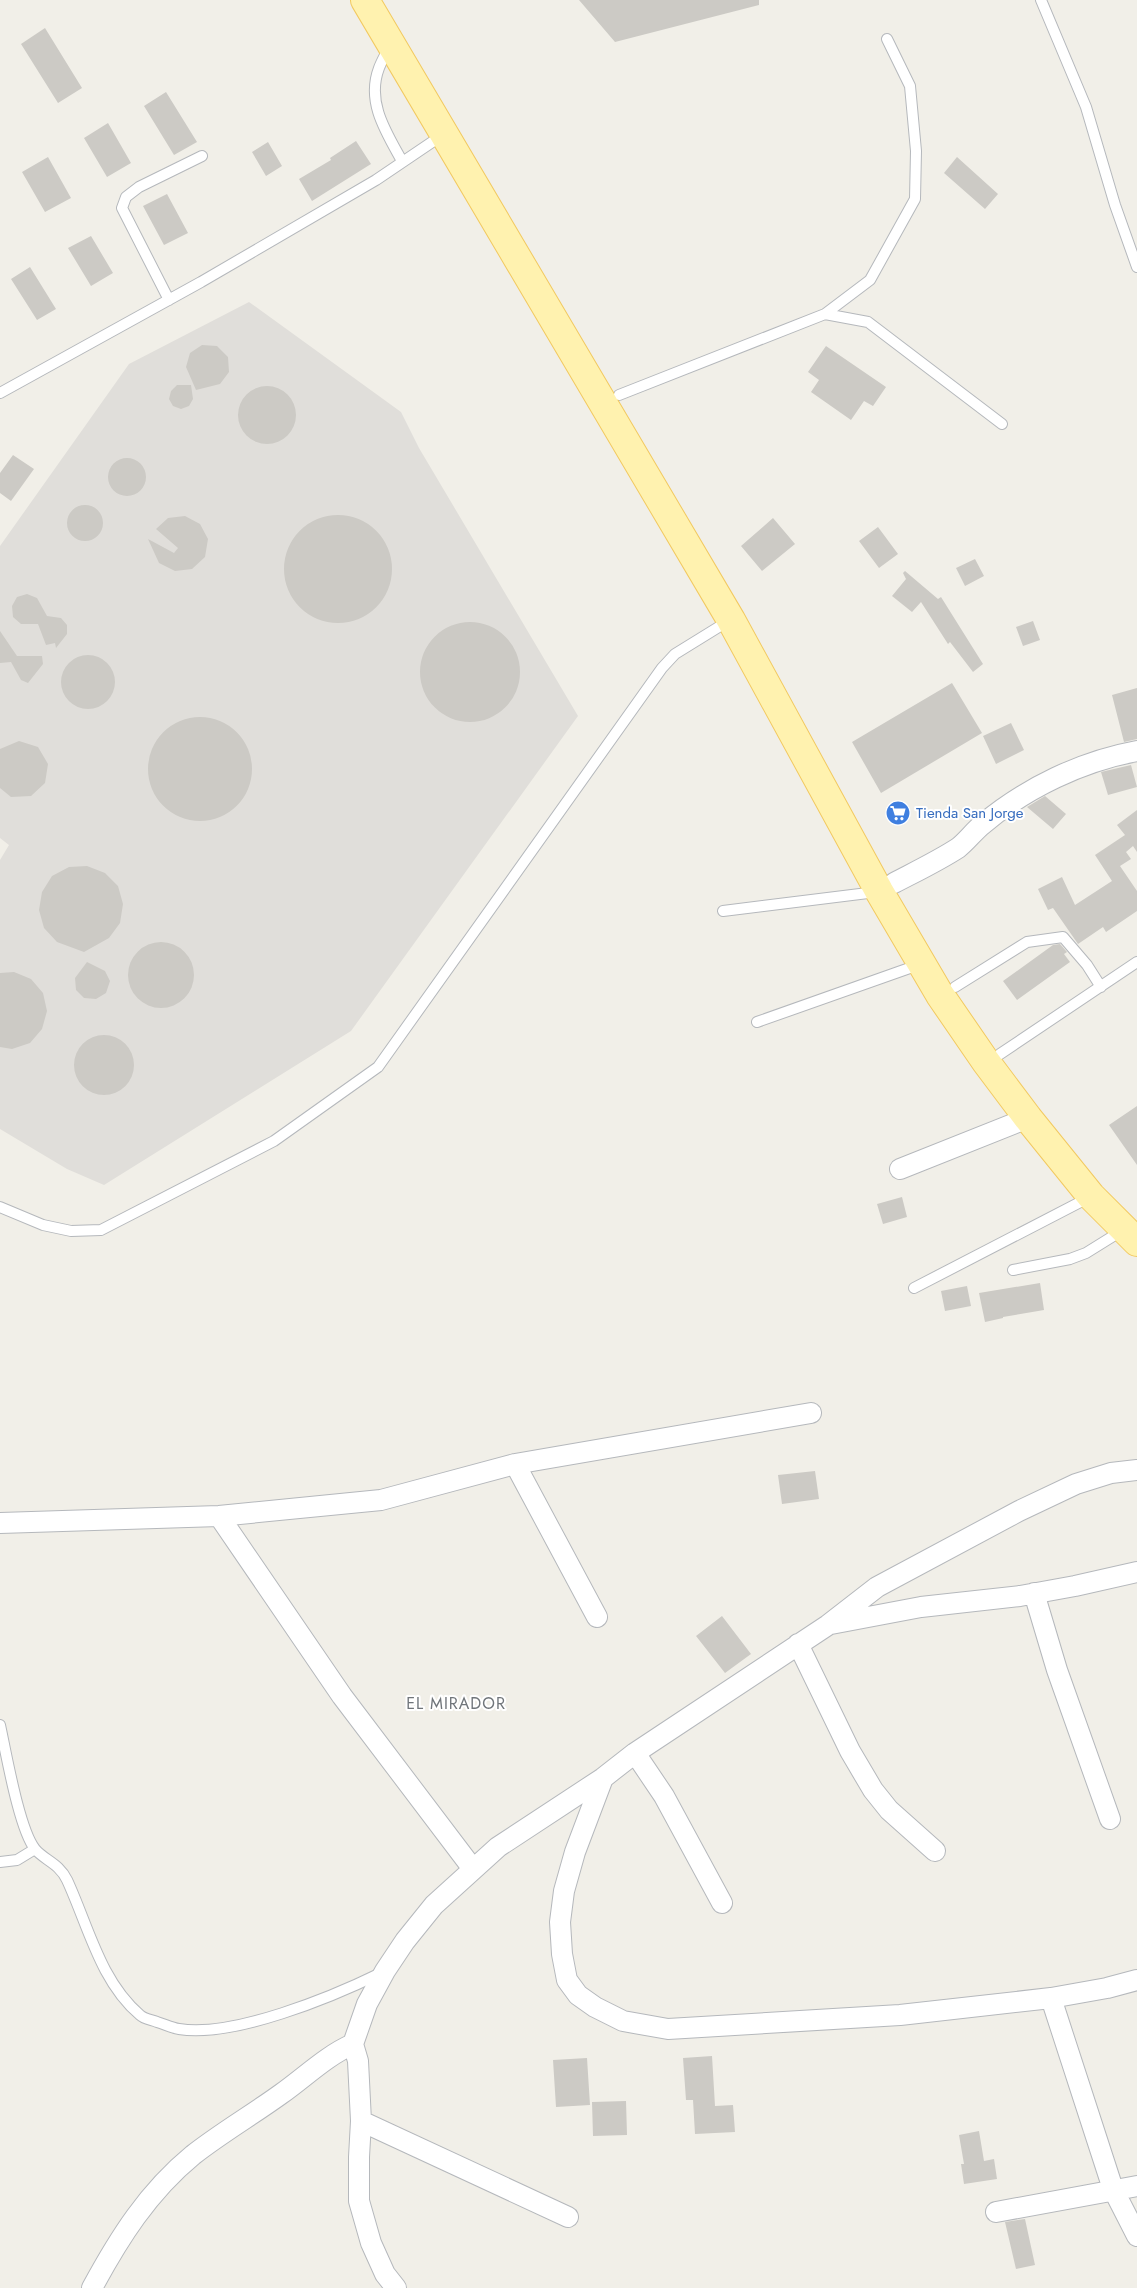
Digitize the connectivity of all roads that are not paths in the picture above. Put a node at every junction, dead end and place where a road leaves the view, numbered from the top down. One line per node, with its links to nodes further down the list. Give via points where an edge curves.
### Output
1 (365, 0): 5 (main road)
2 (385, 0): 13 (main road)
3 (1040, 0): 9 (lane, via 1086,107)
4 (887, 39): 11 (lane, via 910,86 916,151 915,199 870,280)
5 (391, 44): 6 (main road); 8 (lane, via 378,68 374,96 380,121)
6 (445, 134): 8 (lane); 15 (main road)
7 (202, 156): 10 (lane, via 139,186 126,197 122,208)
8 (402, 161): 10 (lane, via 376,180)
9 (1137, 267)
10 (169, 300): 12 (lane)
11 (825, 314): 13 (lane); 14 (lane, via 868,322)
12 (0, 393)
13 (619, 395): 17 (main road, via 746,612)
14 (1002, 424)
15 (731, 620): 17 (main road); 29 (lane, via 674,654 662,668 378,1067 274,1141 101,1230 71,1231 43,1225)
16 (1137, 751): 17 (street, via 1040,785 982,824 958,847)
17 (887, 887): 18 (lane, via 798,903); 20 (main road); 21 (main road)
18 (723, 911)
19 (1137, 962): 22 (lane)
20 (922, 964): 23 (lane); 25 (main road, via 986,1062)
21 (955, 987): 22 (lane, via 1027,942 1063,937 1087,965); 24 (main road)
22 (1100, 987): 24 (lane)
23 (757, 1022)
24 (1000, 1054): 30 (main road)
25 (1028, 1118): 26 (street); 27 (main road)
26 (900, 1169)
27 (1091, 1196): 30 (main road); 32 (lane)
28 (0, 1199): 29 (lane)
29 (5, 1210)
30 (1133, 1230): 31 (lane, via 1086,1253)
31 (1013, 1270)
32 (914, 1288)
33 (811, 1413): 34 (street)
34 (515, 1464): 36 (street, via 381,1500); 40 (street)
35 (1137, 1470): 41 (street, via 1112,1473 1076,1484 1019,1511 877,1587)
36 (219, 1516): 37 (street); 50 (street, via 342,1696)
37 (0, 1523)
38 (1137, 1572): 39 (street)
39 (1034, 1593): 41 (street, via 921,1607); 46 (street, via 1057,1670)
40 (597, 1617)
41 (828, 1625): 42 (street)
42 (798, 1644): 44 (street); 48 (street, via 872,1790 889,1810)
43 (0, 1725): 47 (lane, via 20,1813)
44 (635, 1753): 45 (street); 51 (street, via 664,1796)
45 (603, 1778): 50 (street, via 498,1847); 54 (street, via 575,1852 564,1891 560,1922 567,1980 578,1995 616,2018 668,2029 900,2015)
46 (1110, 1819)
47 (35, 1849): 49 (lane, via 17,1860); 52 (lane, via 52,1861 66,1878 89,1937 120,1994 141,2017 178,2029 215,2030 342,1992)
48 (935, 1851)
49 (0, 1862)
50 (473, 1868): 52 (street, via 434,1905 404,1941)
51 (722, 1903)
52 (385, 1971): 55 (street, via 367,2004)
53 (1137, 1980): 54 (street)
54 (1051, 1998): 58 (street)
55 (353, 2044): 56 (street, via 358,2061); 62 (street, via 337,2051 193,2156 148,2200 118,2239)
56 (362, 2121): 60 (street); 63 (street, via 359,2201 371,2243 385,2274)
57 (1137, 2186): 58 (street)
58 (1113, 2189): 59 (street); 61 (street)
59 (996, 2212)
60 (568, 2217)
61 (1137, 2236)
62 (92, 2288)
63 (396, 2288)

